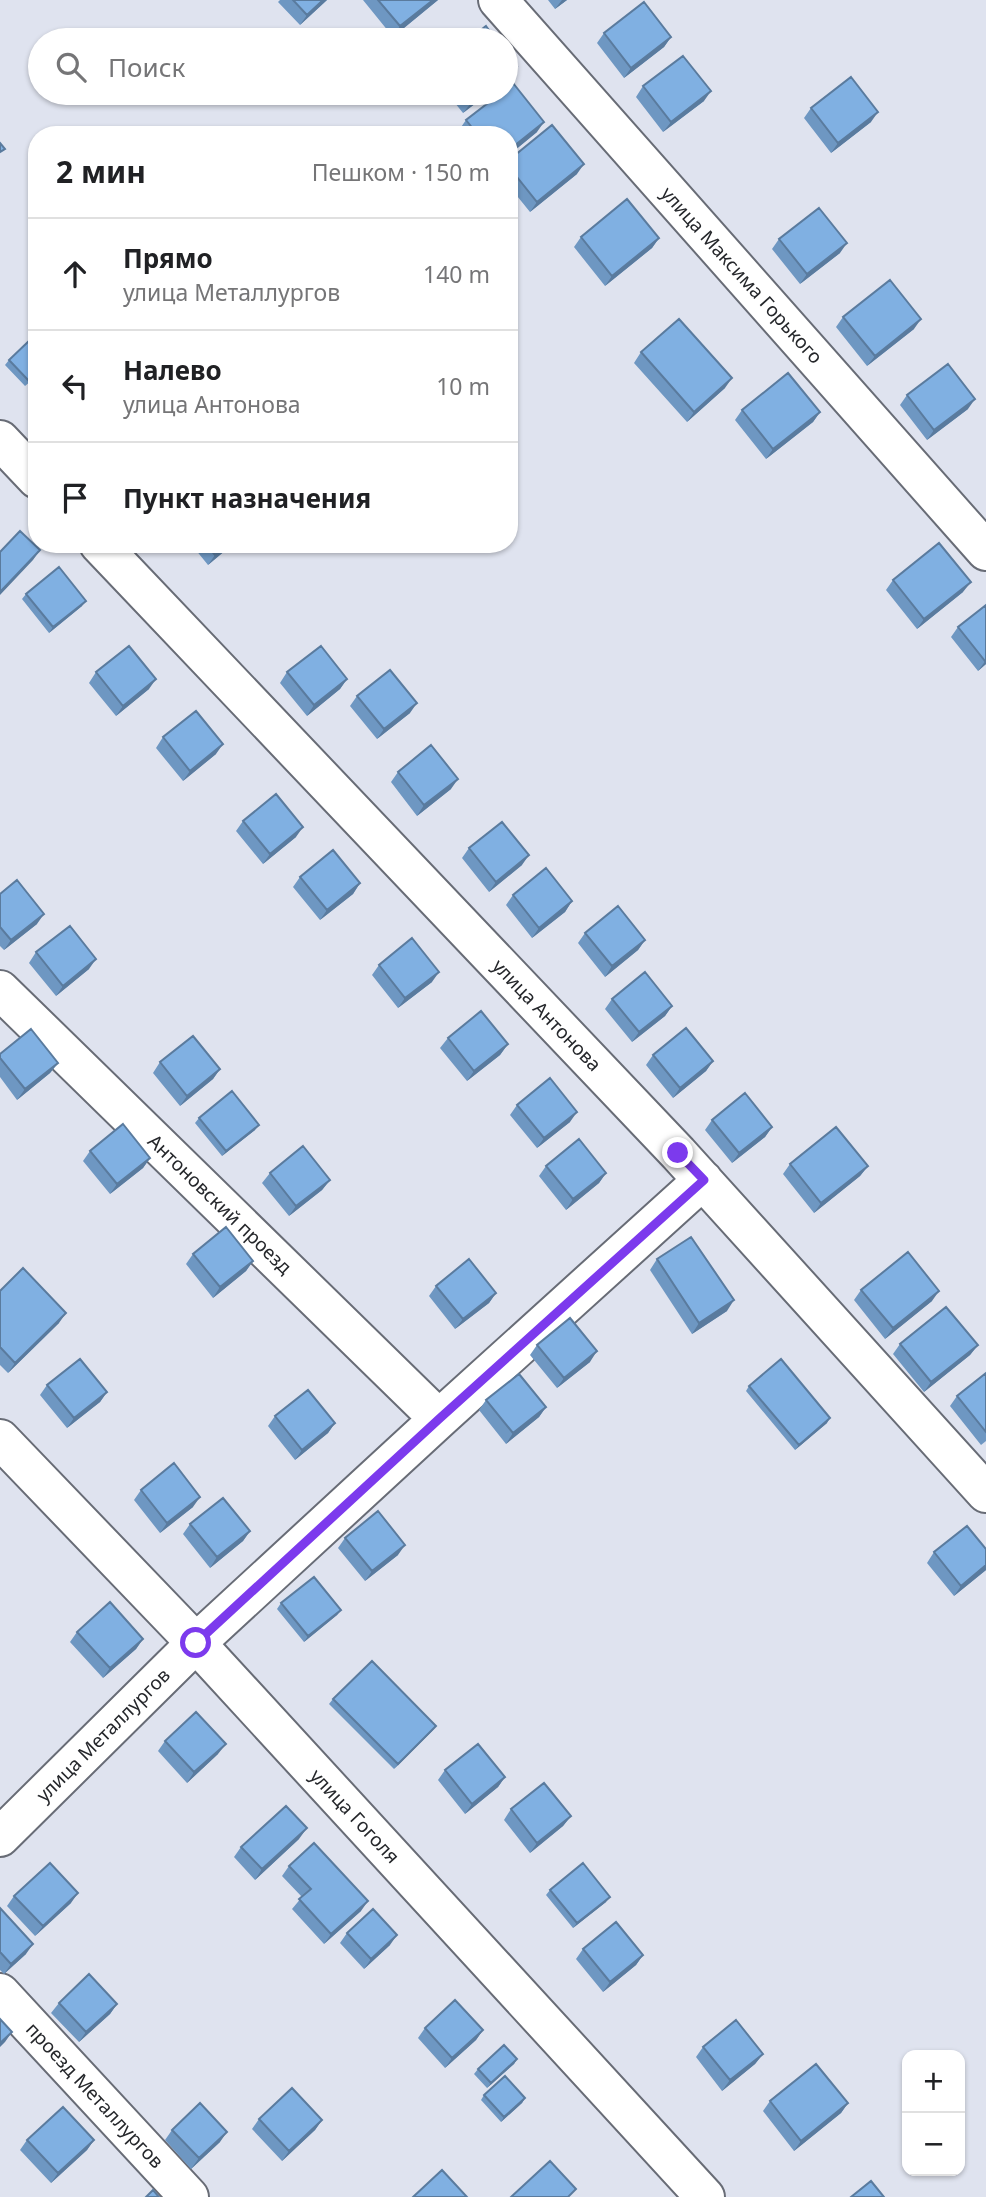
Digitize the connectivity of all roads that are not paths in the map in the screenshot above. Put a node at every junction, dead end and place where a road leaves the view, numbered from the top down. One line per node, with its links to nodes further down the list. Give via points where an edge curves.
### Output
1 (498, 0): 4 (street, улица Максима Горького)
2 (0, 440): 3 (street)
3 (28, 470)
4 (986, 551)
5 (108, 553): 7 (street, улица Антонова)
6 (0, 990): 8 (street, Антоновский проезд)
7 (704, 1180): 8 (street, улица Металлургов); 10 (street, улица Антонова)
8 (439, 1419): 11 (street, улица Металлургов)
9 (0, 1439): 11 (street, улица Гоголя)
10 (986, 1493)
11 (196, 1643): 12 (street, улица Металлургов); 15 (street, улица Гоголя)
12 (0, 1837)
13 (0, 1993): 14 (street, проезд Металлургов)
14 (189, 2197)
15 (705, 2197)

